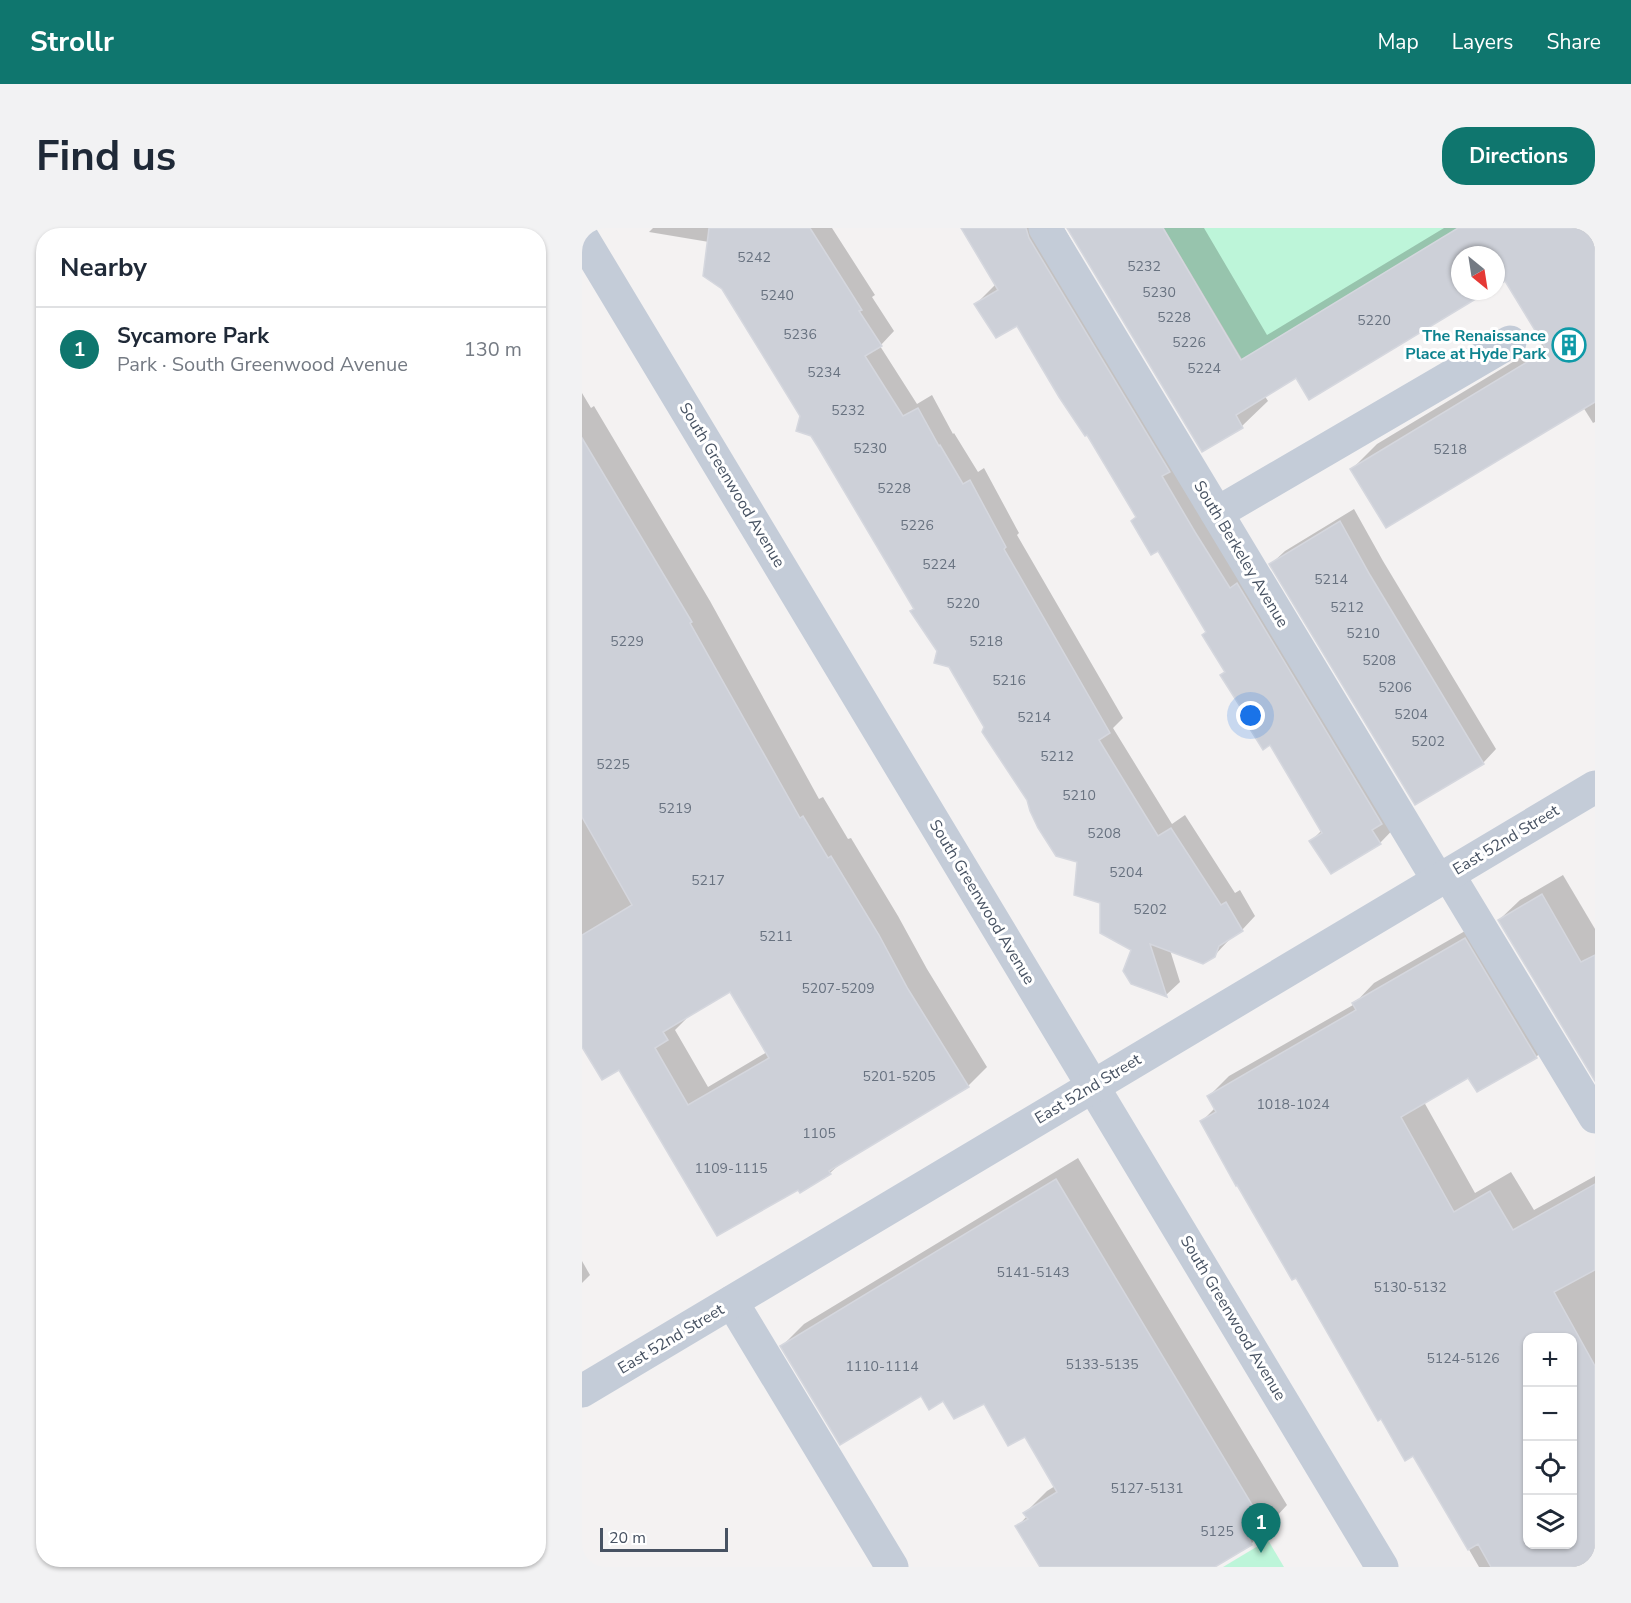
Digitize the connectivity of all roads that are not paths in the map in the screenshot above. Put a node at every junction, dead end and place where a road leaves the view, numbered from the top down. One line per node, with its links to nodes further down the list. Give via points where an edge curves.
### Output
1 (1045, 228): 4 (street, South Berkeley Avenue)
2 (582, 237): 7 (street, South Greenwood Avenue)
3 (1510, 342): 4 (street)
4 (1217, 513): 6 (street, South Berkeley Avenue)
5 (1595, 786): 6 (street, East 52nd Street)
6 (1443, 877): 7 (street, East 52nd Street); 8 (street, South Berkeley Avenue)
7 (1093, 1086): 9 (street, East 52nd Street); 12 (street, South Greenwood Avenue)
8 (1595, 1117)
9 (732, 1302): 10 (street, East 52nd Street); 11 (street)
10 (582, 1391)
11 (892, 1567)
12 (1382, 1567)

